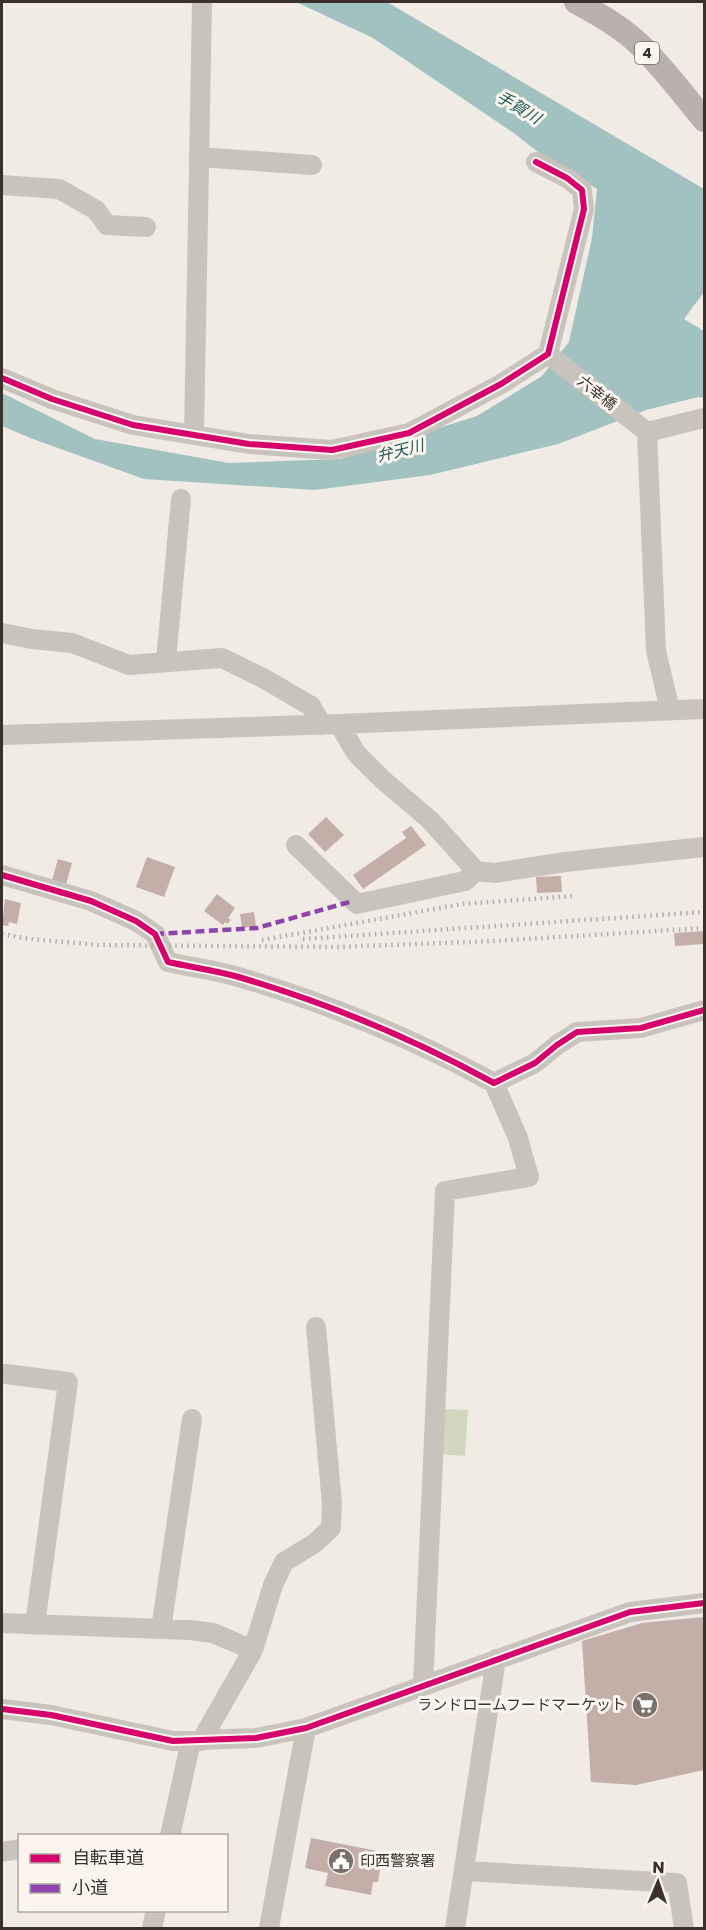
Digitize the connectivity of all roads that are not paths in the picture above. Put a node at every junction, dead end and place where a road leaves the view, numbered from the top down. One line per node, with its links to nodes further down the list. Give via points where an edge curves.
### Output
1 (202, 2): 4 (street)
2 (576, 2): 3 (main road, 4, via 636,41)
3 (705, 120)
4 (199, 157): 6 (street); 13 (street)
5 (536, 162): 9 (street, via 582,190 584,209)
6 (312, 165)
7 (2, 185): 8 (street, via 59,189 96,210 107,225)
8 (146, 227)
9 (548, 354): 12 (street, 六幸橋); 13 (street, via 409,433 332,450 249,444)
10 (2, 378): 13 (street, via 52,399 134,425)
11 (705, 418): 12 (street)
12 (647, 432): 18 (street, via 656,651)
13 (194, 435)
14 (181, 499): 16 (street)
15 (2, 633): 16 (street, via 72,643 129,665)
16 (166, 661): 19 (street, via 222,658 311,706)
17 (705, 708): 18 (street)
18 (670, 710): 19 (street)
19 (331, 724): 20 (street); 23 (street, via 383,780 430,820)
20 (2, 735)
21 (296, 845): 23 (street, via 357,904 465,881)
22 (705, 847): 23 (street, via 495,873)
23 (476, 871)
24 (2, 875): 26 (street, via 91,901 136,921 155,934 168,962 233,975 327,1006 437,1053)
25 (705, 1010): 26 (street, via 640,1028 576,1032 535,1063)
26 (494, 1083): 36 (street, via 518,1138 529,1177 445,1191)
27 (316, 1328): 34 (street, via 331,1528 284,1562)
28 (6, 1374): 32 (street, via 68,1382)
29 (192, 1419): 33 (street)
30 (705, 1603): 35 (street, via 630,1612)
31 (2, 1623): 32 (street)
32 (35, 1625): 33 (street)
33 (160, 1629): 34 (street, via 213,1633)
34 (253, 1650): 39 (street)
35 (496, 1659): 36 (street); 43 (street)
36 (423, 1686): 38 (street)
37 (2, 1710): 39 (street, via 51,1715 173,1741)
38 (306, 1728): 39 (street, via 256,1738); 46 (street)
39 (196, 1741): 40 (street)
40 (171, 1834)
41 (18, 1850): 42 (street)
42 (2, 1852)
43 (464, 1871): 47 (street); 48 (street, via 677,1882)
44 (156, 1912): 45 (street)
45 (152, 1929)
46 (269, 1929)
47 (455, 1929)
48 (684, 1929)

